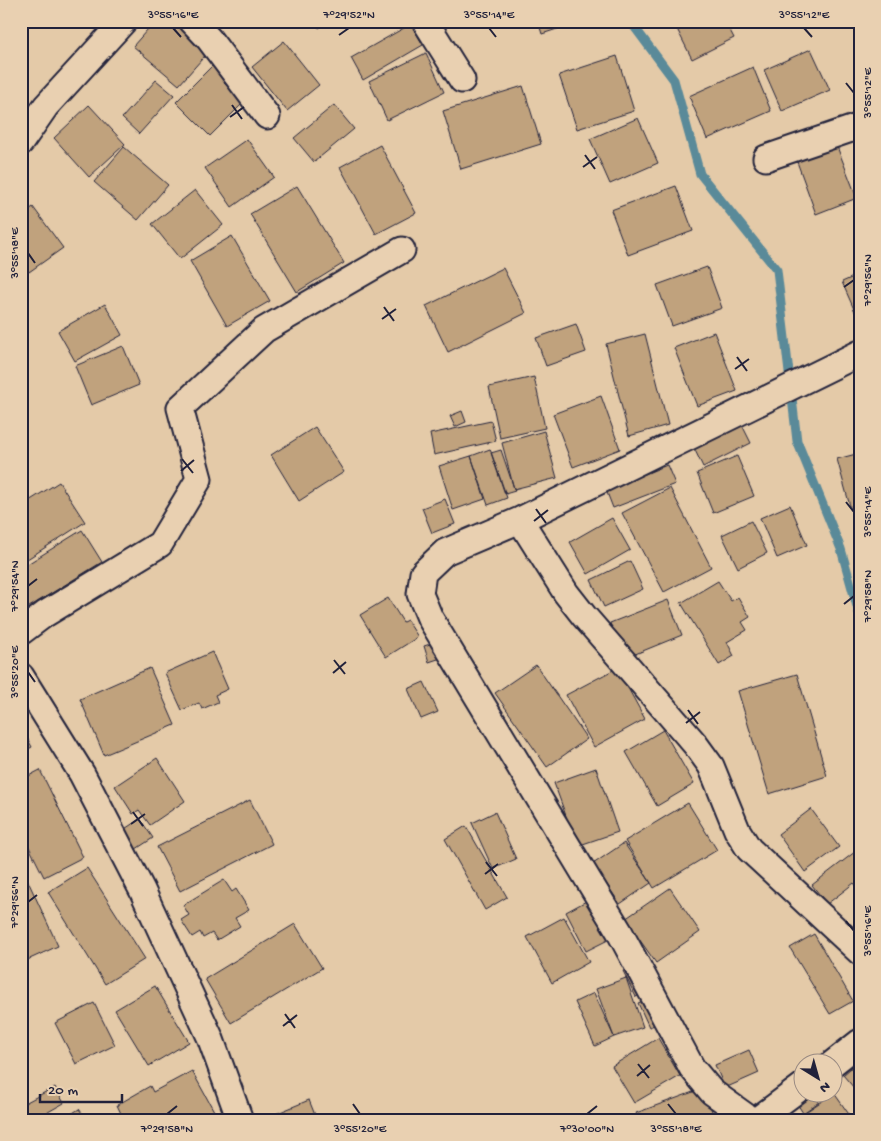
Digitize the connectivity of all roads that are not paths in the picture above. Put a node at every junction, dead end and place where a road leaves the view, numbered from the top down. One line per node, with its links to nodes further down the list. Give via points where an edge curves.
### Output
1 (124, 21): 7 (street, via 46,106)
2 (192, 21): 5 (street)
3 (425, 21): 4 (street)
4 (462, 80)
5 (267, 116)
6 (860, 126): 8 (street)
7 (21, 142)
8 (766, 158)
9 (402, 250): 12 (street, via 264,330 180,408 199,479 160,544)
10 (860, 353): 11 (street)
11 (520, 520): 14 (street, via 566,593 711,766 748,849); 19 (street, via 445,552 423,572 420,594 430,618 619,931 692,1068 712,1092)
12 (21, 632)
13 (21, 676): 18 (street, via 82,774 142,890 210,1037)
14 (860, 952)
15 (860, 1042): 16 (street)
16 (844, 1055)
17 (794, 1092): 20 (street)
18 (240, 1120)
19 (751, 1120)
20 (757, 1120)

